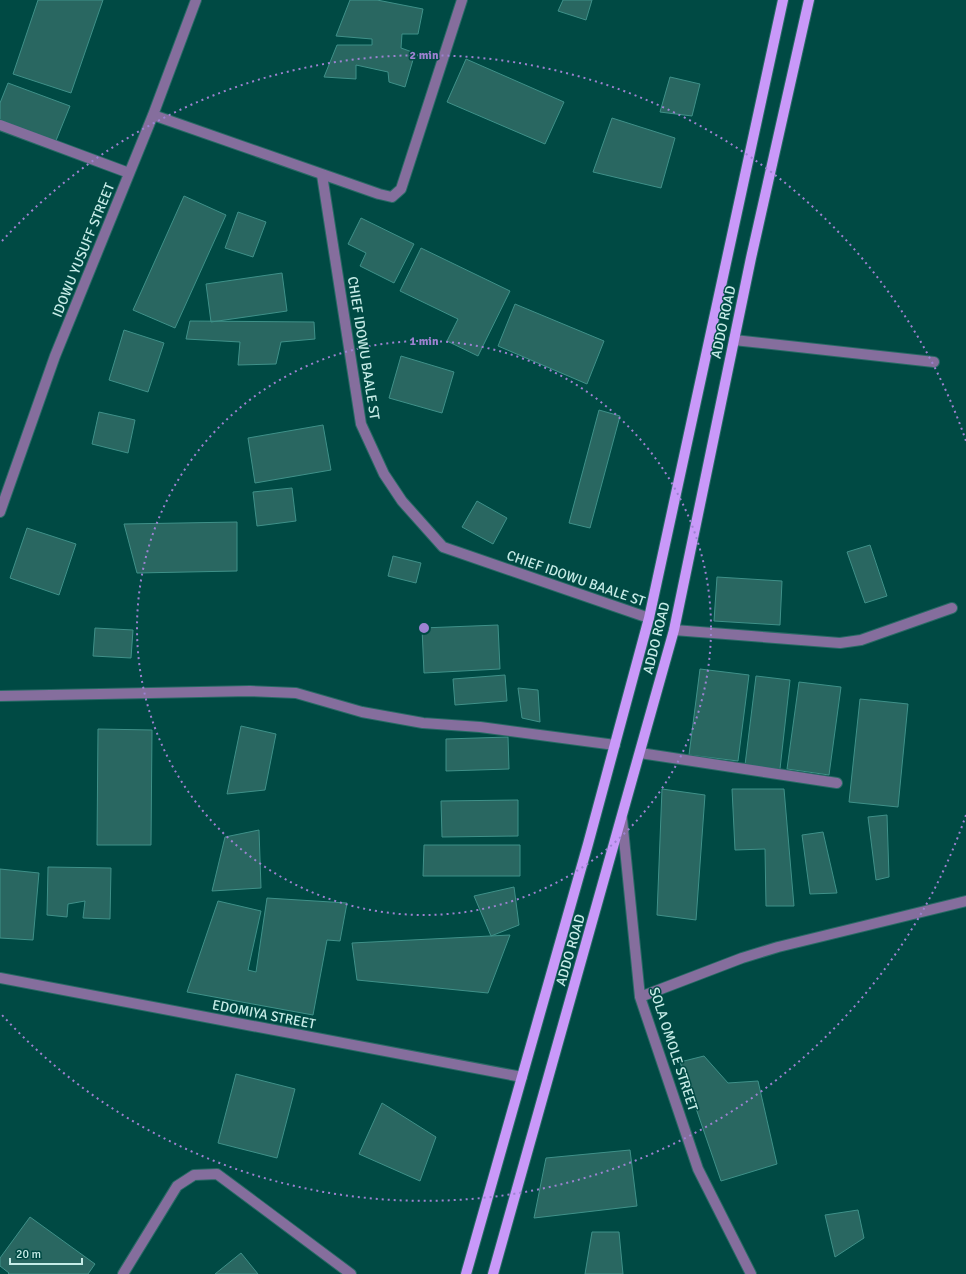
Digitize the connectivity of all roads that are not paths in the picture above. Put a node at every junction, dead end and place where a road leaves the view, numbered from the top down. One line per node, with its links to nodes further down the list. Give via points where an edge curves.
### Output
1 (196, 0): 5 (street, IDOWU YUSUFF STREET)
2 (462, 0): 8 (street, via 401,188 392,197)
3 (783, 0): 13 (main road, ADDO ROAD)
4 (809, 0): 9 (main road, ADDO ROAD)
5 (153, 115): 7 (street, IDOWU YUSUFF STREET); 8 (street)
6 (0, 125): 7 (street)
7 (129, 173): 11 (street, IDOWU YUSUFF STREET, via 56,356)
8 (322, 175): 13 (street, CHIEF IDOWU BAALE ST, via 361,424 384,474 402,501 443,548)
9 (734, 340): 10 (street); 14 (main road, ADDO ROAD)
10 (934, 362)
11 (0, 512)
12 (952, 608): 14 (street, via 861,640 840,643)
13 (649, 618): 16 (main road, ADDO ROAD)
14 (674, 630): 17 (main road, ADDO ROAD)
15 (0, 696): 16 (street, via 250,691 296,693 362,712 423,723 480,727)
16 (615, 745): 23 (main road, ADDO ROAD)
17 (640, 753): 18 (street); 19 (main road, ADDO ROAD)
18 (837, 782)
19 (622, 818): 22 (street, SOLA OMOLE STREET); 27 (main road, ADDO ROAD)
20 (966, 900): 22 (street, via 778,947)
21 (0, 978): 23 (street, EDOMIYA STREET)
22 (640, 997): 28 (street, SOLA OMOLE STREET, via 698,1169)
23 (522, 1077): 26 (main road, ADDO ROAD)
24 (123, 1274): 25 (street, via 177,1186 194,1175 217,1174)
25 (350, 1274)
26 (466, 1274)
27 (493, 1274)
28 (751, 1274)

